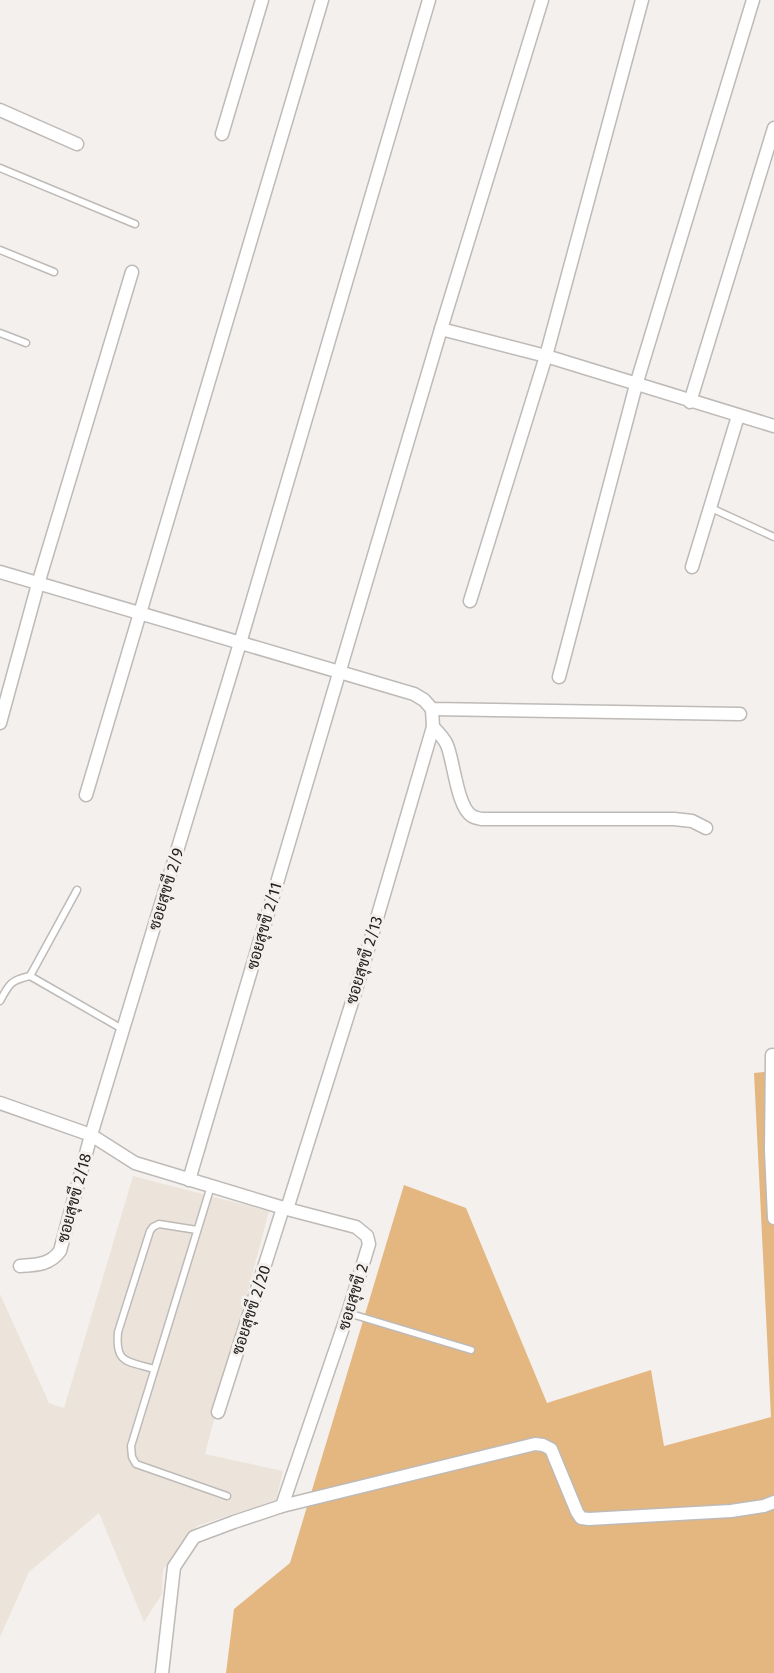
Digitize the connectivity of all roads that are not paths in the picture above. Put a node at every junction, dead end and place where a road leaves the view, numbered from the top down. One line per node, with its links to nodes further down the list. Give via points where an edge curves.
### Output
1 (262, 0): 9 (street)
2 (322, 0): 30 (street)
3 (429, 0): 31 (street, ซอยสุขขี 2/9)
4 (542, 0): 16 (street, ซอยสุขขี 2/11)
5 (642, 0): 19 (street)
6 (753, 0): 20 (street)
7 (0, 110): 10 (street)
8 (774, 128): 21 (street)
9 (222, 134)
10 (77, 144)
11 (0, 168): 12 (lane)
12 (135, 224)
13 (0, 250): 14 (lane)
14 (54, 272)
15 (132, 272): 28 (street)
16 (441, 329): 19 (street); 32 (street, ซอยสุขขี 2/11)
17 (0, 333): 18 (lane)
18 (26, 343)
19 (546, 356): 20 (street); 29 (street)
20 (636, 385): 21 (street); 33 (street)
21 (690, 402): 22 (street)
22 (738, 416): 23 (street); 24 (street)
23 (774, 426)
24 (710, 507): 25 (lane); 26 (street)
25 (774, 537)
26 (692, 567)
27 (0, 572): 28 (street)
28 (38, 584): 30 (street); 36 (street)
29 (470, 601)
30 (139, 613): 31 (street); 38 (street)
31 (240, 643): 32 (street); 43 (street, ซอยสุขขี 2/9)
32 (339, 671): 34 (street, via 414,694); 47 (street, ซอยสุขขี 2/11)
33 (559, 677)
34 (432, 709): 35 (street); 37 (street, ซอยสุขขี 2/13)
35 (740, 714)
36 (0, 723)
37 (433, 727): 39 (street, via 448,746 465,809 472,816 674,819); 49 (street, ซอยสุขขี 2/13, via 358,983)
38 (86, 795)
39 (706, 828)
40 (76, 890): 41 (lane)
41 (30, 976): 42 (lane, via 15,980); 43 (lane)
42 (0, 1000)
43 (124, 1030): 46 (street, ซอยสุขขี 2/9)
44 (772, 1055): 50 (street)
45 (0, 1103): 46 (street, ซอยสุขขี 2)
46 (91, 1135): 47 (street, ซอยสุขขี 2, via 135,1163); 52 (street, ซอยสุขขี 2/18, via 60,1251 46,1264)
47 (189, 1180): 48 (street, ซอยสุขขี 2)
48 (211, 1186): 49 (street, ซอยสุขขี 2); 51 (lane)
49 (285, 1208): 53 (street, ซอยสุขขี 2, via 357,1227 367,1236 369,1244); 56 (street, ซอยสุขขี 2/20)
50 (774, 1218)
51 (197, 1230): 55 (lane); 55 (lane, via 159,1224 153,1227 118,1332 118,1354)
52 (20, 1266)
53 (348, 1313): 54 (lane); 59 (street, ซอยสุขขี 2)
54 (471, 1350)
55 (154, 1369): 57 (lane, via 131,1446 136,1464)
56 (218, 1412)
57 (227, 1496)
58 (774, 1502): 59 (street, via 732,1512 581,1518 551,1449 535,1444)
59 (282, 1506): 60 (street, via 194,1537 174,1567)
60 (162, 1673)

